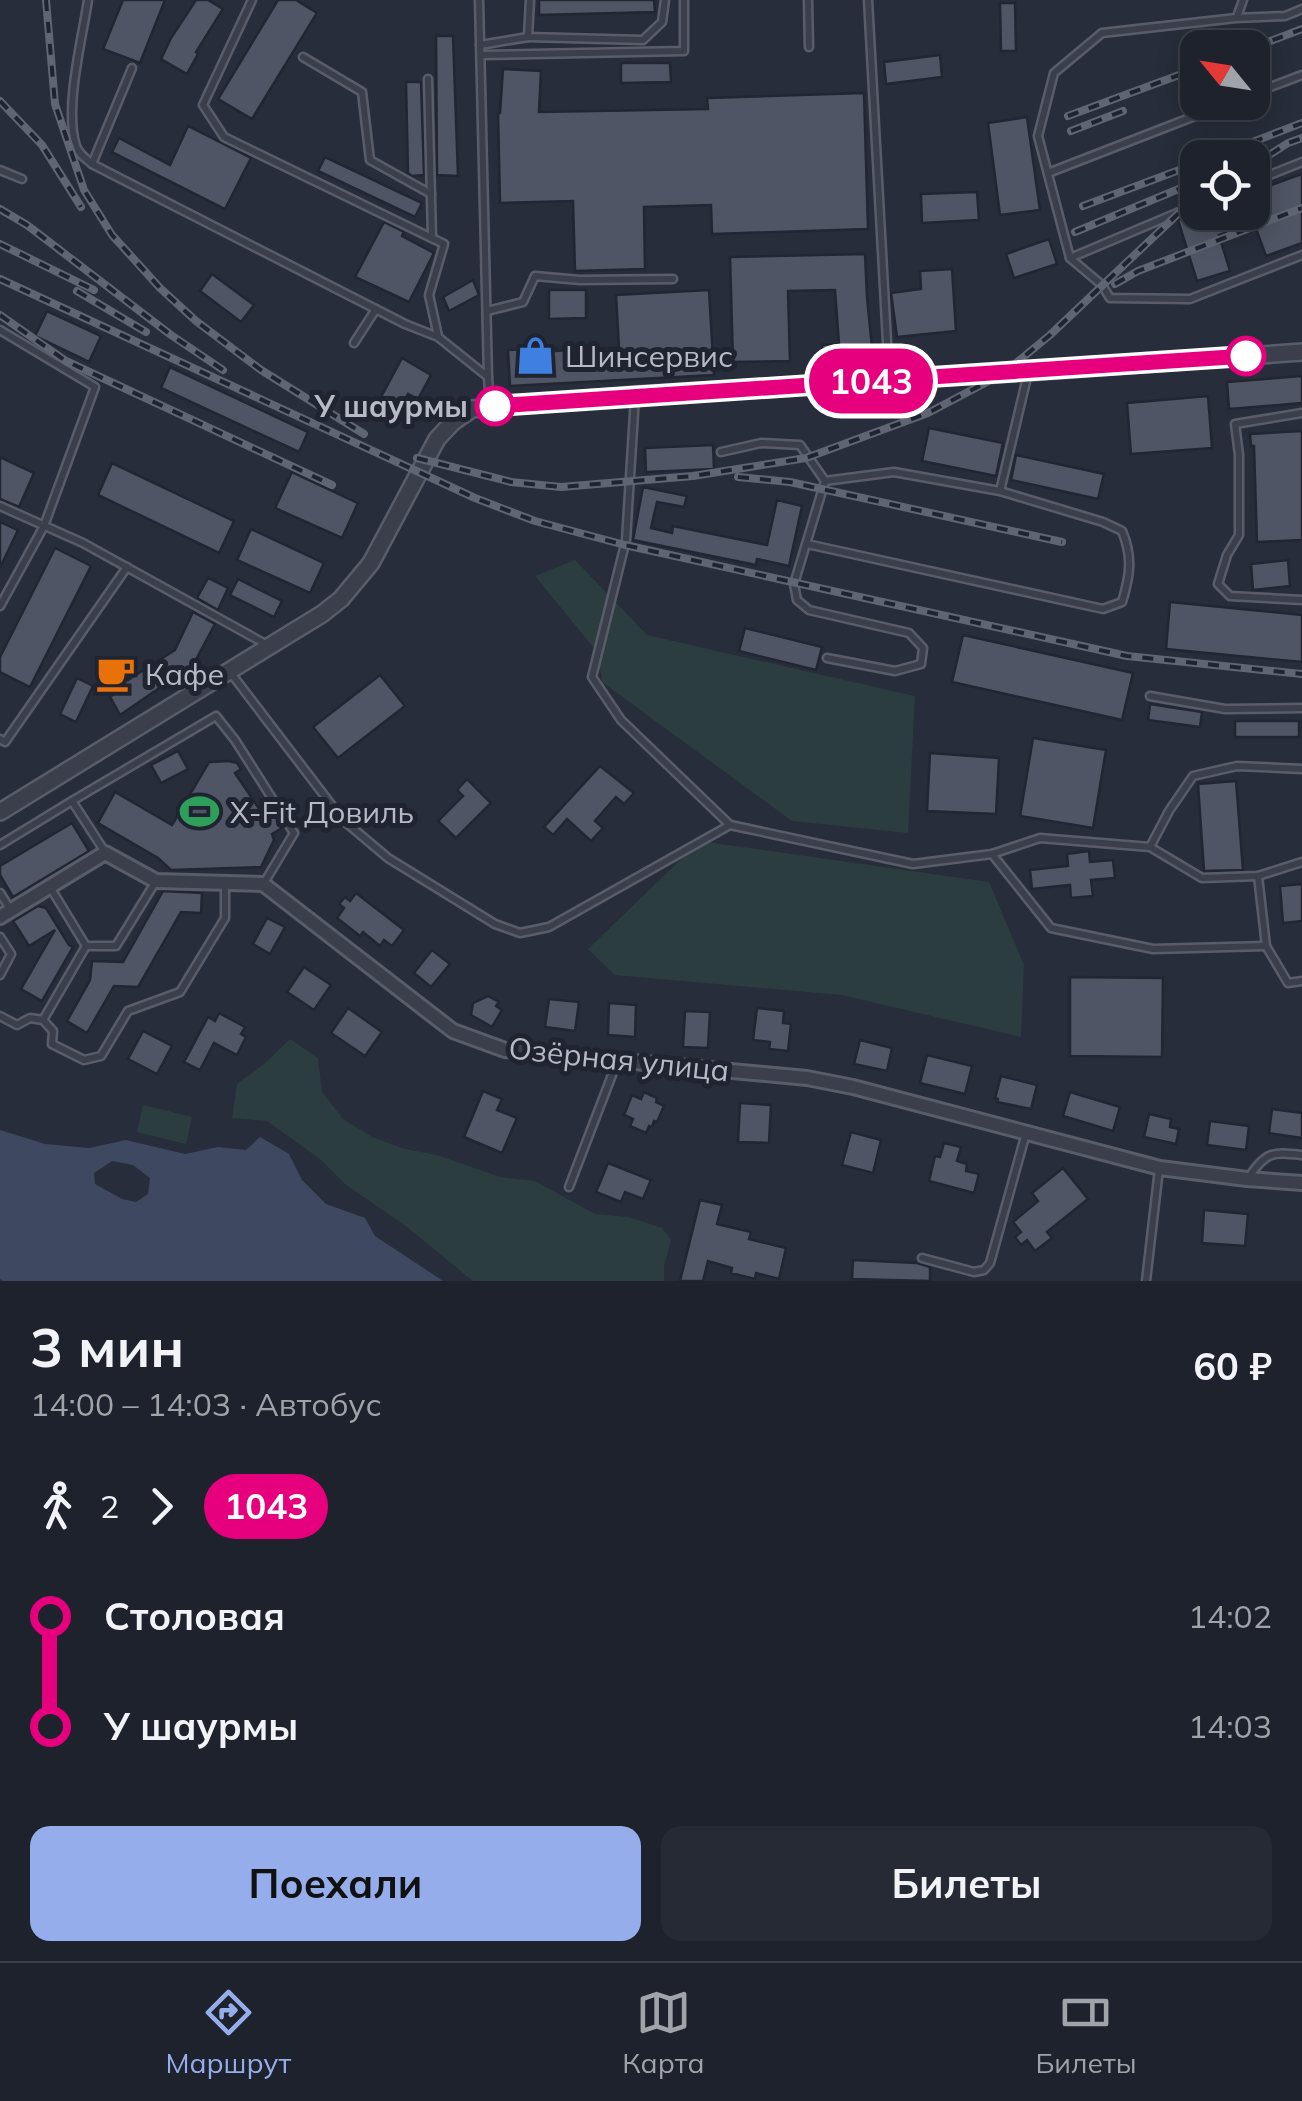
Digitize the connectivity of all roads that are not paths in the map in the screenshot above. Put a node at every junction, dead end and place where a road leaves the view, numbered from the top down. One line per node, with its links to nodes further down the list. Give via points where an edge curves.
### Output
1 (88, 0): 23 (lane, via 72,123 77,150)
2 (252, 0): 30 (lane, via 203,105 224,136)
3 (479, 0): 13 (lane)
4 (530, 0): 12 (lane)
5 (665, 0): 12 (lane, via 662,22 643,40)
6 (684, 0): 15 (lane, via 684,51)
7 (808, 0): 14 (lane)
8 (868, 0): 42 (lane)
9 (1243, 0): 11 (lane)
10 (1302, 9): 11 (lane)
11 (1236, 18): 25 (lane, via 1102,33 1054,72 1038,136)
12 (528, 38): 13 (lane)
13 (480, 45): 15 (lane)
14 (809, 46)
15 (480, 54): 35 (lane)
16 (304, 57): 28 (lane, via 362,92 370,160)
17 (132, 68): 23 (lane)
18 (1302, 75): 20 (lane)
19 (428, 79): 28 (lane)
20 (1270, 87)
21 (1184, 120): 25 (lane)
22 (1302, 162): 26 (lane)
23 (92, 164): 34 (lane)
24 (0, 170): 27 (lane)
25 (1048, 172): 32 (lane)
26 (1270, 175)
27 (22, 179)
28 (431, 194): 30 (lane)
29 (1180, 212): 32 (lane)
30 (432, 238): 37 (lane, via 444,244 429,294)
31 (1302, 255): 32 (lane, via 1190,300 1110,298)
32 (1070, 258)
33 (672, 279): 35 (lane, via 535,276 523,302)
34 (376, 309): 37 (lane); 38 (lane)
35 (487, 311): 41 (lane)
36 (0, 330): 50 (lane, via 95,387)
37 (438, 337): 41 (lane)
38 (354, 343)
39 (1302, 352): 40 (street)
40 (1029, 372): 42 (street); 48 (lane)
41 (488, 378): 44 (lane)
42 (889, 380): 43 (street)
43 (635, 395): 44 (street); 64 (lane, via 626,540 592,678 621,720)
44 (490, 406): 55 (street, via 472,409 437,440 356,582 322,614)
45 (1302, 413): 53 (lane, via 1235,424 1239,535 1218,584 1230,596)
46 (721, 452): 47 (lane, via 761,443 800,445)
47 (825, 481): 48 (lane, via 894,472); 51 (lane)
48 (1000, 491): 51 (lane, via 1122,531 1129,548 1122,602 1102,609)
49 (0, 506): 50 (lane)
50 (44, 526): 52 (lane); 54 (lane)
51 (807, 544): 56 (lane, via 794,584 797,600 810,610 908,633 924,648 921,664 895,671)
52 (126, 567): 55 (lane); 60 (lane, via 5,742)
53 (1302, 600)
54 (0, 606)
55 (270, 646): 57 (street)
56 (828, 658)
57 (229, 671): 63 (street); 64 (lane, via 343,820 388,858 520,933 549,927)
58 (1150, 696): 59 (lane, via 1224,709)
59 (1302, 708)
60 (0, 739)
61 (1302, 769): 66 (lane, via 1237,766 1193,776)
62 (72, 801): 65 (lane); 67 (lane); 73 (lane, via 216,716 294,834)
63 (0, 812)
64 (730, 825): 68 (lane, via 913,864)
65 (0, 845)
66 (1150, 847): 68 (lane, via 1040,838); 70 (lane, via 1202,878)
67 (106, 853): 71 (street); 74 (street)
68 (992, 854): 79 (lane, via 1051,928 1153,949)
69 (1302, 862): 70 (lane)
70 (1258, 876): 79 (lane)
71 (156, 880): 72 (street); 78 (lane, via 116,946)
72 (225, 883): 73 (street); 83 (lane, via 226,918 180,992 128,1011 101,1056 84,1060 52,1044 53,1031)
73 (263, 884): 84 (street, Озёрная улица, via 453,1031 505,1050)
74 (50, 886): 76 (street); 78 (lane)
75 (0, 892): 76 (lane)
76 (5, 914)
77 (0, 937): 80 (lane, via 12,954)
78 (86, 946): 83 (lane)
79 (1266, 946): 81 (lane, via 1288,983)
80 (0, 974)
81 (1302, 982)
82 (0, 1016): 83 (lane, via 18,1025)
83 (43, 1020)
84 (617, 1061): 85 (street, Озёрная улица, via 807,1078); 90 (lane)
85 (1026, 1132): 87 (street, Озёрная улица); 91 (lane, via 990,1264 974,1272)
86 (1302, 1156): 88 (lane, via 1268,1154)
87 (1160, 1168): 88 (street, Озёрная улица); 92 (lane)
88 (1247, 1180): 89 (street, Озёрная улица)
89 (1302, 1183)
90 (569, 1187)
91 (922, 1258)
92 (1146, 1281)

